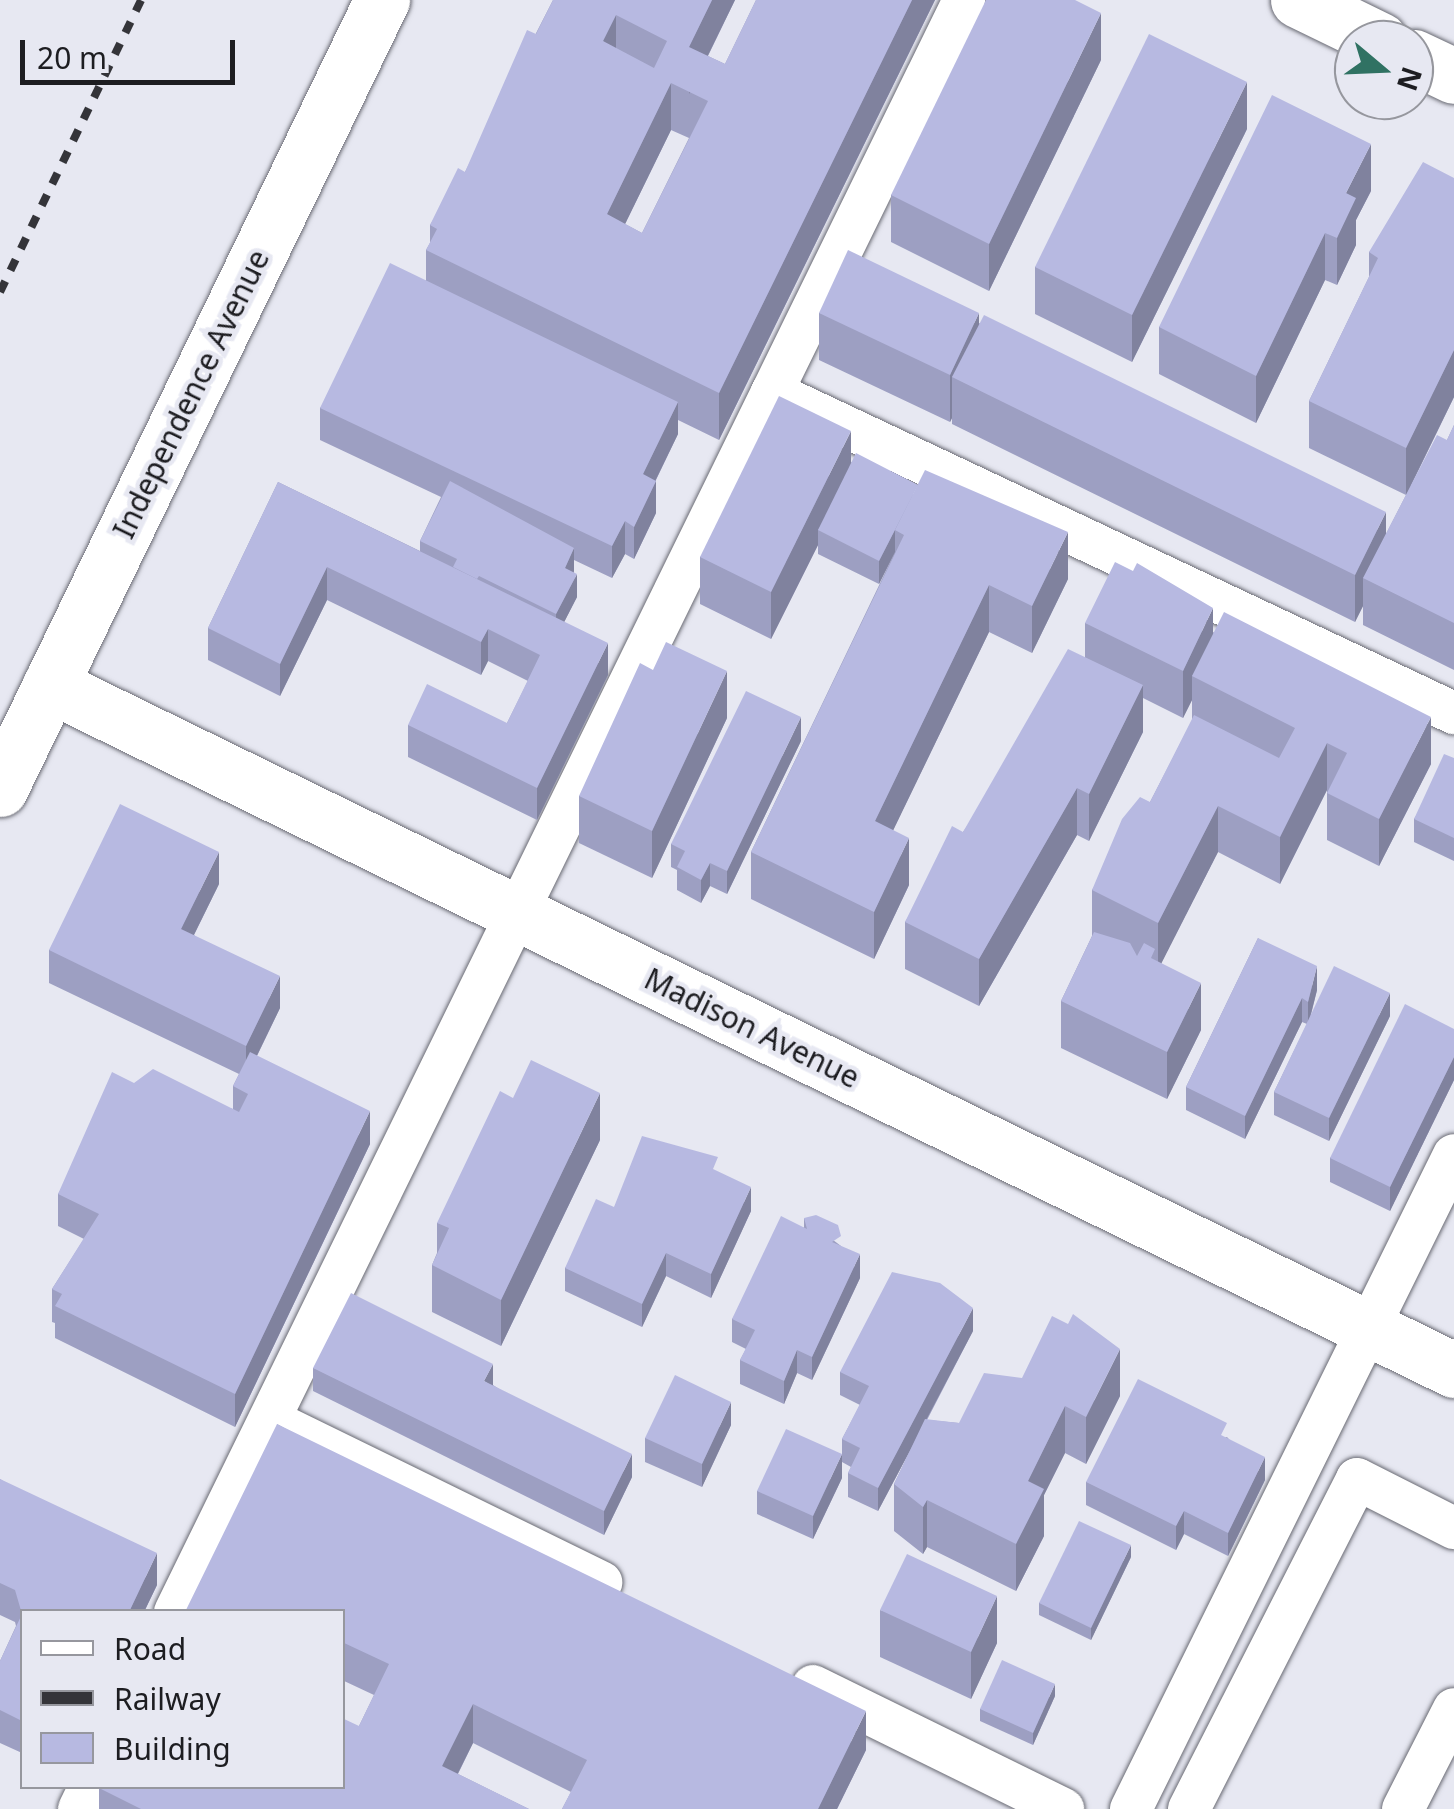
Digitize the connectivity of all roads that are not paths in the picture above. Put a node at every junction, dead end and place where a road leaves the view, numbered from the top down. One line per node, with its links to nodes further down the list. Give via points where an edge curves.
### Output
1 (382, 0): 6 (street, Independence Avenue)
2 (964, 0): 5 (lane)
3 (1298, 0): 4 (street)
4 (1339, 20)
5 (772, 392): 7 (lane); 9 (lane)
6 (50, 685): 8 (street, Independence Avenue); 9 (street, Madison Avenue)
7 (1454, 714)
8 (0, 789)
9 (517, 913): 11 (street, Madison Avenue); 13 (lane)
10 (1454, 1156): 11 (lane)
11 (1368, 1328): 12 (street, Madison Avenue); 20 (lane)
12 (1454, 1370)
13 (270, 1420): 15 (lane); 16 (lane)
14 (1454, 1528): 21 (lane, via 1356,1479)
15 (640, 1601)
16 (177, 1609)
17 (781, 1670): 19 (lane)
18 (1454, 1710): 22 (lane)
19 (1063, 1809)
20 (1131, 1809)
21 (1189, 1809)
22 (1403, 1809)

